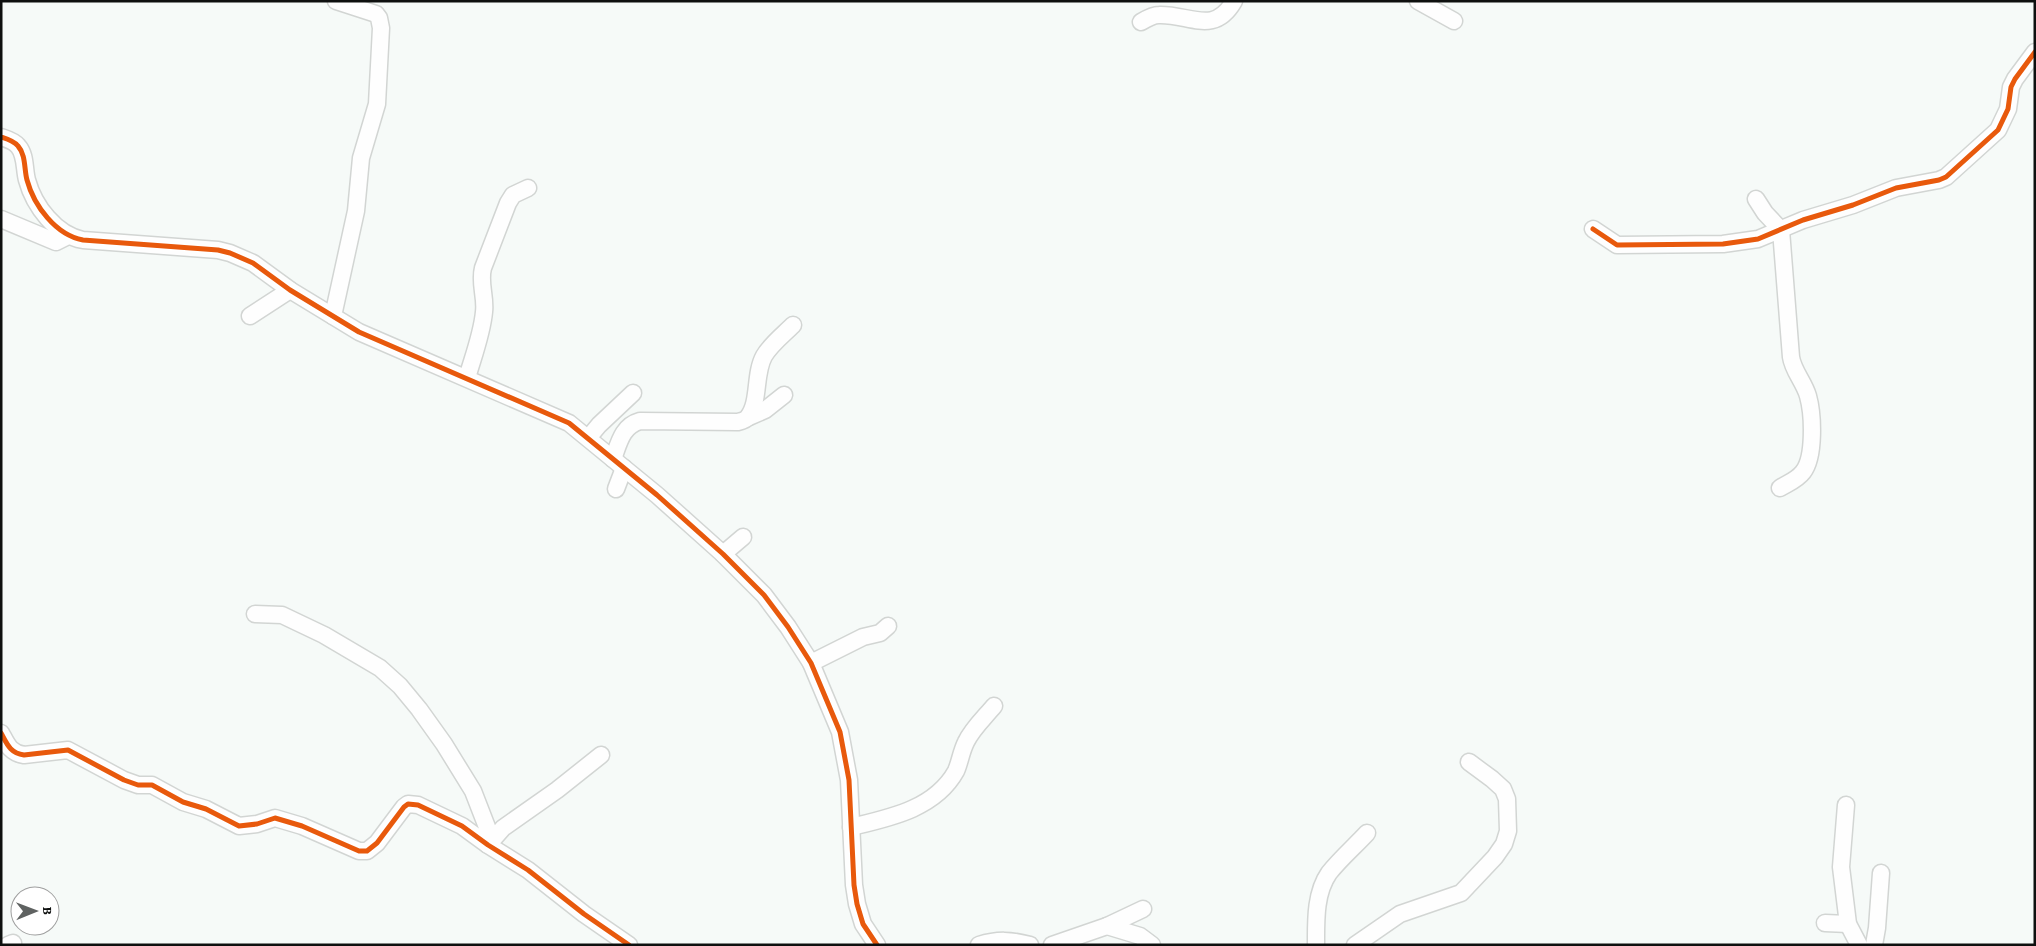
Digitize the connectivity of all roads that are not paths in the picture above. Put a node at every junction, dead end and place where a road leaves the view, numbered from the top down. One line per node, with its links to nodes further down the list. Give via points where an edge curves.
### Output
1 (336, 1): 16 (street, via 376,14 381,28 377,104 361,158 356,211)
2 (1234, 1): 5 (street, via 1226,14 1216,20 1158,15)
3 (1418, 1): 4 (street)
4 (1454, 21)
5 (1141, 22)
6 (2035, 52): 12 (street, via 2015,79 2008,109 1998,130 1946,178 1896,188)
7 (1, 137): 13 (street, via 19,147 36,204)
8 (528, 188): 18 (street, via 512,195 508,202 483,268 484,319)
9 (1756, 199): 12 (street, via 1764,213)
10 (1, 219): 13 (street, via 56,242)
11 (1592, 229): 12 (street, via 1613,244 1621,245 1723,244 1758,239)
12 (1781, 230): 24 (street, via 1792,364 1808,397 1811,439 1808,462 1803,472)
13 (68, 236): 14 (street, via 83,240 230,252 253,263)
14 (290, 290): 15 (street); 16 (street)
15 (250, 316)
16 (333, 316): 18 (street, via 359,332)
17 (793, 325): 21 (street, via 763,358)
18 (467, 378): 22 (street, via 568,423)
19 (633, 393): 22 (street)
20 (784, 395): 21 (street, via 765,410)
21 (749, 417): 23 (street, via 738,422 633,423 623,433)
22 (588, 437): 23 (street)
23 (618, 463): 25 (street); 27 (street)
24 (1780, 488)
25 (616, 489)
26 (743, 537): 27 (street)
27 (723, 554): 30 (street, via 764,595)
28 (255, 614): 38 (street, via 282,616 324,635 380,668 400,686 444,744 473,790)
29 (888, 626): 30 (street, via 880,633 864,637)
30 (811, 663): 36 (street, via 840,732 850,780)
31 (994, 706): 36 (street, via 966,742 956,771 945,787 906,813)
32 (1, 733): 38 (street, via 17,754 68,750 124,780 152,785 239,826 275,818 367,851 408,804 418,805)
33 (601, 755): 38 (street, via 503,828)
34 (1469, 762): 51 (street, via 1492,779 1507,799 1508,831 1504,844 1460,893 1400,914)
35 (1846, 805): 42 (street, via 1841,867)
36 (851, 828): 45 (street, via 857,904 863,924)
37 (1367, 833): 50 (street, via 1329,874 1321,890 1317,903)
38 (490, 842): 44 (street)
39 (1881, 873): 53 (street)
40 (1144, 909): 43 (street)
41 (1825, 923): 42 (street)
42 (1848, 924): 52 (street)
43 (1107, 926): 48 (street); 49 (street, via 1140,936)
44 (628, 945)
45 (877, 945)
46 (979, 945): 47 (street, via 999,940)
47 (1030, 945)
48 (1052, 945)
49 (1152, 945)
50 (1316, 945)
51 (1355, 945)
52 (1859, 945)
53 (1874, 945)

